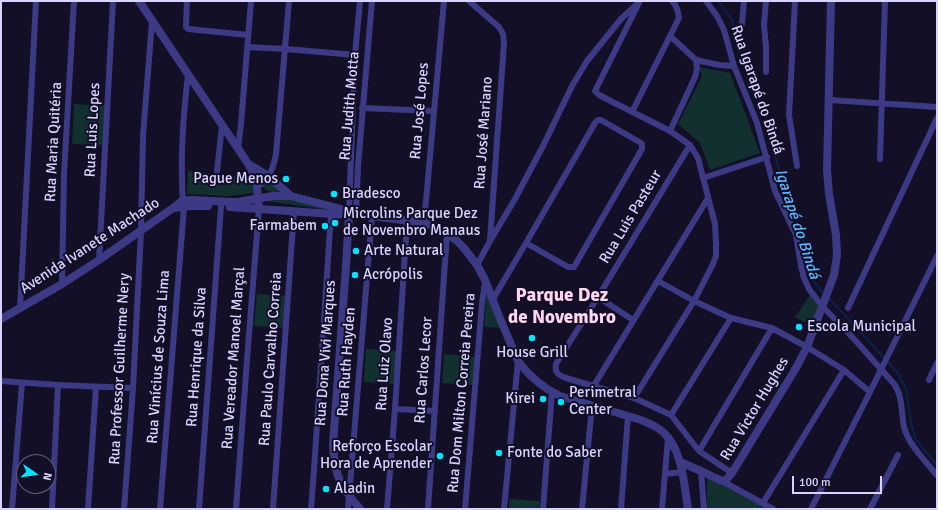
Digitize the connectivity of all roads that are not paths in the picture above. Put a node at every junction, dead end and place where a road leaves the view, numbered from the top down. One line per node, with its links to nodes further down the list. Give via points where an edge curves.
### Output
1 (36, 1): 79 (street)
2 (74, 1): 73 (street, Rua Maria Quitéria, via 64,174)
3 (113, 1): 69 (street, Rua Luis Lopes)
4 (139, 1): 20 (street)
5 (187, 1): 22 (street, via 188,29)
6 (251, 1): 22 (street)
7 (289, 1): 25 (street)
8 (360, 1): 26 (street, Rua Judith Motta)
9 (372, 1): 34 (street, Rua Judith Motta)
10 (444, 1): 35 (street, Rua José Lopes)
11 (469, 1): 66 (street, Rua José Mariano, via 499,27 504,43)
12 (640, 1): 36 (street, via 595,91); 66 (street, via 621,19 587,61 515,200)
13 (672, 1): 23 (street, via 678,10 679,18)
14 (706, 1): 28 (street, Rua Igarapé do Bindá, via 724,30)
15 (744, 1): 21 (street)
16 (766, 1): 29 (street)
17 (795, 1): 45 (street, via 789,115)
18 (831, 1): 31 (street, Rua Victor Hughes)
19 (885, 1): 32 (street)
20 (152, 21): 30 (street); 64 (street, Rua Professor Guilherme Nery)
21 (742, 24)
22 (248, 35): 24 (street)
23 (670, 36): 27 (street); 36 (street)
24 (247, 47): 25 (street); 41 (street)
25 (286, 49): 26 (street); 47 (street, via 276,154 272,172)
26 (355, 56): 59 (street, Rua Judith Motta)
27 (696, 60): 28 (street); 39 (street, via 695,77)
28 (734, 66): 42 (street, Rua Igarapé do Bindá, via 757,122)
29 (766, 72)
30 (188, 75): 38 (street); 54 (street, Rua Vinícius de Souza Lima, via 184,113)
31 (829, 100): 32 (street); 77 (street, Rua Victor Hughes, via 827,170 837,255 834,274)
32 (882, 104): 33 (street); 43 (street)
33 (937, 107)
34 (362, 108): 35 (street); 59 (street, Rua Judith Motta)
35 (433, 111): 63 (street, Rua José Lopes)
36 (632, 112): 39 (street)
37 (937, 118): 78 (street)
38 (222, 125): 41 (street); 46 (street)
39 (670, 131): 40 (street)
40 (690, 145): 48 (street, via 698,158); 74 (street, Rua Luis Pasteur)
41 (238, 148): 44 (street)
42 (767, 157): 48 (street); 77 (street, Rua Igarapé do Bindá, via 775,191 796,235 804,278 809,289)
43 (880, 159)
44 (250, 165): 47 (street); 49 (street)
45 (797, 166)
46 (217, 170)
47 (268, 176): 49 (street); 50 (street)
48 (703, 178): 52 (street)
49 (258, 187): 51 (street)
50 (291, 196): 51 (street, Avenida Ivanete Machado); 53 (street, Avenida Ivanete Machado)
51 (258, 198): 54 (street, Avenida Ivanete Machado, via 238,202 193,200); 56 (street)
52 (708, 198): 72 (street); 76 (street, via 715,224 716,256)
53 (313, 202): 58 (street); 59 (street, Avenida Ivanete Machado)
54 (183, 204): 55 (street, Avenida Ivanete Machado); 64 (street, Avenida Ivanete Machado); 120 (street, Rua Vinícius de Souza Lima)
55 (221, 207): 56 (street, Avenida Ivanete Machado); 121 (street, Rua Henrique da Silva)
56 (259, 208): 57 (street, Avenida Ivanete Machado); 122 (street, Rua Vereador Manoel Marçal)
57 (294, 211): 58 (street, Avenida Ivanete Machado); 123 (street, Rua Paulo Carvalho Correia)
58 (308, 212): 60 (street, Avenida Ivanete Machado)
59 (354, 213): 60 (street, Avenida Ivanete Machado); 61 (street, Avenida Ivanete Machado); 114 (street, Rua Dona Vivi Marques, via 346,274 333,445 341,484)
60 (331, 214): 124 (street)
61 (372, 216): 62 (street, Avenida Ivanete Machado); 114 (street, Rua Ruth Hayden)
62 (407, 221): 63 (street, Avenida Ivanete Machado); 100 (street, Rua Luiz Olavo)
63 (424, 223): 65 (street, Avenida Ivanete Machado, via 437,227)
64 (140, 231): 69 (street, Avenida Ivanete Machado); 95 (street, Rua Professor Guilherme Nery)
65 (447, 234): 70 (street, Avenida Ivanete Machado, via 463,247); 101 (street, Rua Carlos Lecor)
66 (490, 241): 70 (street)
67 (526, 243): 67 (street, via 598,120 642,144 642,149 574,267 568,267); 75 (street)
68 (937, 256): 87 (street)
69 (99, 260): 73 (street, Avenida Ivanete Machado)
70 (477, 265): 71 (street, Avenida Ivanete Machado)
71 (485, 280): 75 (street, Avenida Ivanete Machado); 129 (street, Rua Dom Milton Correia Pereira)
72 (658, 281): 76 (street); 82 (street)
73 (62, 284): 79 (street, Avenida Ivanete Machado)
74 (598, 297): 82 (street); 93 (street, Rua Luis Pasteur, via 555,368 558,374)
75 (493, 299): 85 (street, Avenida Ivanete Machado)
76 (694, 301): 80 (street); 98 (street)
77 (823, 303): 84 (street, Rua Victor Hughes); 87 (street, Rua Igarapé do Bindá)
78 (848, 308)
79 (20, 309): 81 (street, Avenida Ivanete Machado)
80 (731, 318): 83 (street); 102 (street)
81 (1, 320)
82 (633, 320): 93 (street)
83 (772, 328): 84 (street); 105 (street)
84 (807, 347): 88 (street); 110 (street, Rua Victor Hughes)
85 (518, 361): 96 (street, Avenida Ivanete Machado, via 534,379); 130 (street)
86 (937, 363): 89 (street)
87 (882, 367): 97 (street); 112 (street, Rua Igarapé do Bindá, via 899,392 907,434)
88 (844, 370): 97 (street); 115 (street)
89 (929, 380)
90 (1, 381): 91 (street)
91 (22, 383): 92 (street); 116 (street)
92 (58, 385): 94 (street); 117 (street)
93 (593, 386): 98 (street)
94 (96, 387): 95 (street); 118 (street)
95 (133, 388): 119 (street, Rua Professor Guilherme Nery)
96 (552, 392): 99 (street, Avenida Ivanete Machado); 131 (street)
97 (870, 392): 138 (street)
98 (634, 398): 102 (street)
99 (592, 406): 103 (street, Avenida Ivanete Machado); 132 (street)
100 (395, 409): 101 (street); 127 (street, Rua Luiz Olavo)
101 (435, 411): 128 (street, Rua Carlos Lecor)
102 (671, 415): 105 (street)
103 (628, 416): 104 (street, Avenida Ivanete Machado, via 649,423); 133 (street)
104 (668, 438): 107 (street, Avenida Ivanete Machado); 111 (street)
105 (699, 451): 110 (street)
106 (898, 455): 139 (street)
107 (680, 462): 108 (street); 109 (street, Avenida Ivanete Machado)
108 (701, 471): 113 (street); 136 (street)
109 (682, 472): 111 (street); 135 (street, Avenida Ivanete Machado)
110 (732, 473): 113 (street, Rua Victor Hughes)
111 (665, 474): 134 (street)
112 (937, 475)
113 (722, 481): 115 (street)
114 (350, 496): 125 (street, Rua Ruth Hayden); 126 (street, Rua Dona Vivi Marques)
115 (763, 503): 137 (street)
116 (12, 509)
117 (52, 509)
118 (88, 509)
119 (124, 509)
120 (160, 509)
121 (199, 509)
122 (236, 509)
123 (273, 509)
124 (311, 509)
125 (348, 509)
126 (360, 509)
127 (387, 509)
128 (428, 509)
129 (465, 509)
130 (504, 509)
131 (543, 509)
132 (582, 509)
133 (621, 509)
134 (662, 509)
135 (688, 509)
136 (704, 509)
137 (773, 509)
138 (811, 509)
139 (870, 509)

